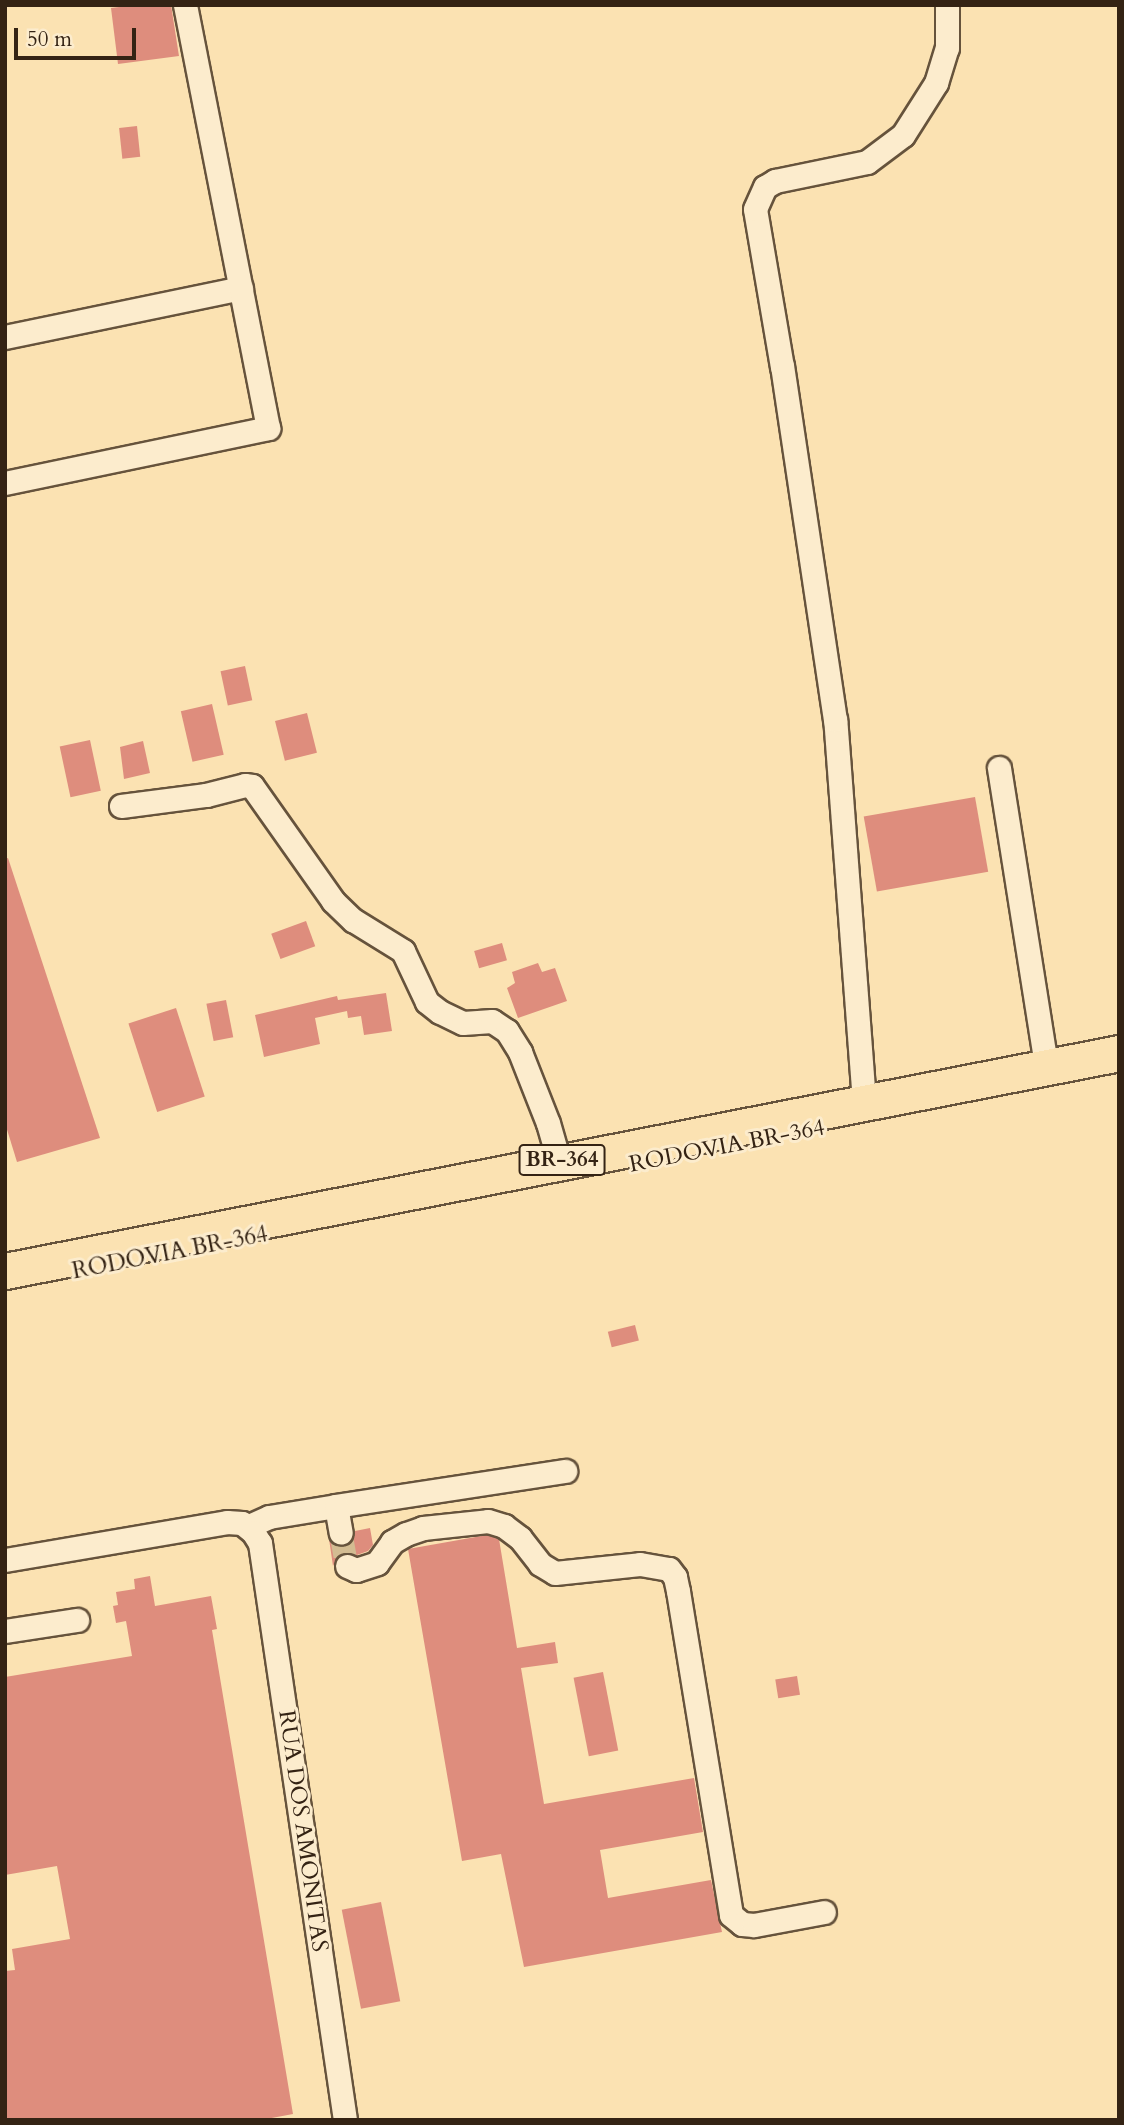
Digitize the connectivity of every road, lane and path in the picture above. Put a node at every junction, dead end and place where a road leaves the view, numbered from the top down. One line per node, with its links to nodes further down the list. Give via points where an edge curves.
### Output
1 (185, 5): 3 (street)
2 (947, 5): 11 (street, via 947,48 936,83 903,135 867,162 775,181 765,187 755,209 835,720)
3 (241, 288): 4 (street); 5 (street, via 268,428)
4 (5, 337)
5 (5, 483)
6 (999, 768): 9 (street)
7 (121, 806): 12 (street, via 252,786 333,901 403,951 427,1002 463,1023 492,1021 508,1031 548,1123)
8 (1119, 1053): 9 (highway, BR-364)
9 (1046, 1066): 11 (highway, BR-364)
10 (1119, 1070): 14 (highway, RODOVIA BR-364 / BR-364)
11 (864, 1102): 12 (highway, BR-364)
12 (559, 1161): 13 (highway, BR-364)
13 (5, 1271)
14 (5, 1285)
15 (565, 1471): 16 (street)
16 (336, 1506): 17 (street); 18 (street, via 269,1517)
17 (341, 1533)
18 (254, 1535): 19 (street, via 227,1522); 24 (street, RUA DOS AMONITAS)
19 (5, 1560)
20 (347, 1566): 23 (street, via 356,1570 377,1563 393,1542 423,1528 488,1521 520,1538 540,1564 555,1573 640,1564 669,1569 678,1591 731,1915 742,1924 754,1925)
21 (77, 1620): 22 (street)
22 (5, 1631)
23 (824, 1912)
24 (345, 2120)

